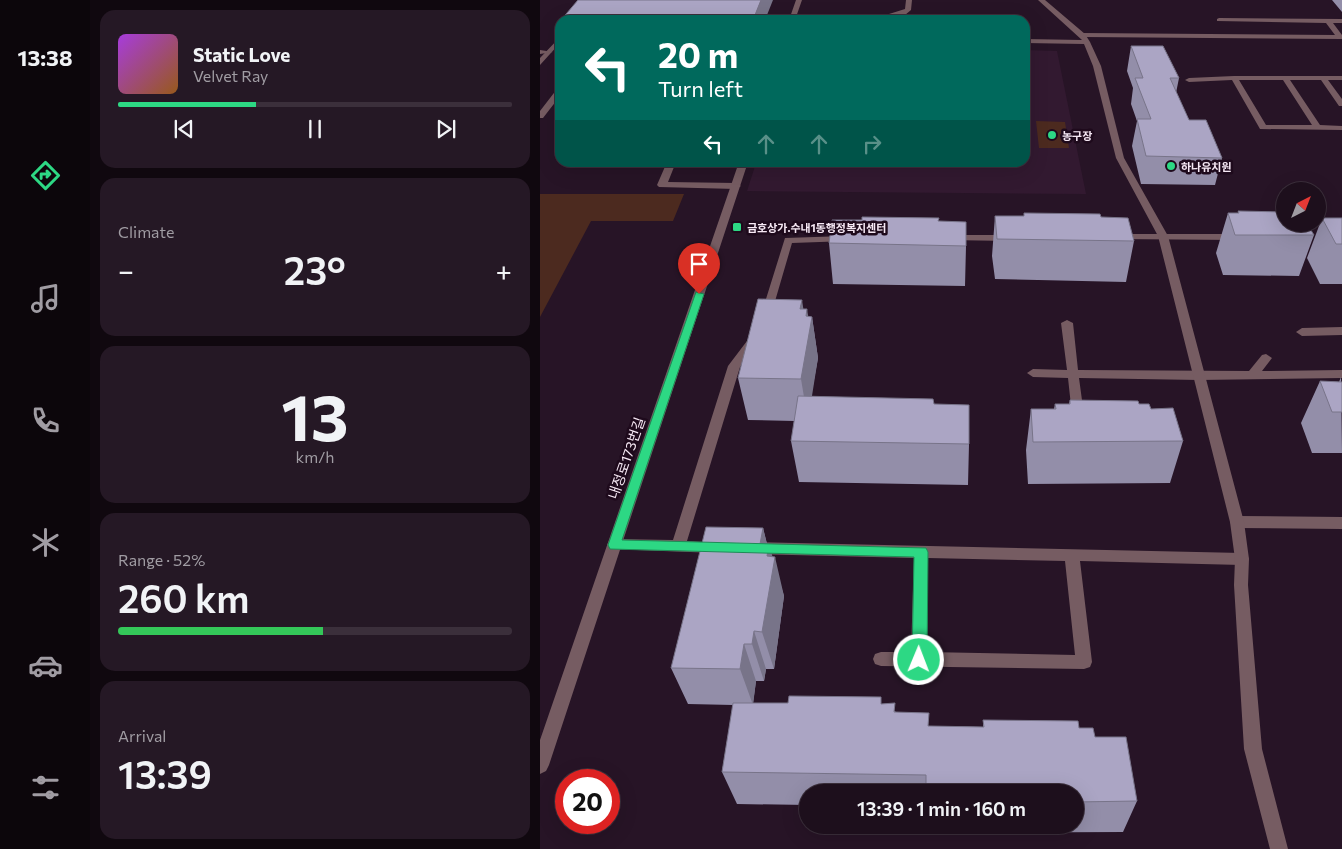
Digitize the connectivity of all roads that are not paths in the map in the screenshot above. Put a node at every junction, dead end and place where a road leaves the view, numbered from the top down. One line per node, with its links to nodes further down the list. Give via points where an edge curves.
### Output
1 (798, 0): 4 (street)
2 (909, 0): 5 (street, via 908,10)
3 (1041, 0): 10 (street)
4 (794, 15)
5 (896, 15)
6 (1219, 20): 7 (street)
7 (1328, 21): 8 (street); 9 (street)
8 (1342, 21)
9 (1341, 38): 10 (street)
10 (1085, 39): 11 (street); 30 (street, via 1097,66 1120,158)
11 (1030, 42)
12 (555, 48): 14 (street)
13 (540, 52): 14 (street)
14 (549, 52): 15 (street)
15 (540, 63)
16 (1234, 78): 17 (street); 20 (street); 24 (street, via 1263,127)
17 (1285, 78): 18 (street); 24 (street)
18 (1323, 78): 19 (street); 22 (street)
19 (1342, 78)
20 (1189, 80)
21 (555, 97): 23 (street)
22 (1342, 104)
23 (540, 116)
24 (1318, 128): 25 (street)
25 (1342, 128)
26 (670, 167): 28 (street, via 662,185)
27 (742, 167): 28 (street, 내정로173번길)
28 (736, 186): 49 (street, 내정로173번길)
29 (845, 228): 35 (street)
30 (1163, 236): 31 (street); 34 (street); 45 (street)
31 (1104, 237)
32 (935, 238): 33 (street)
33 (1024, 238)
34 (1253, 238)
35 (825, 239): 36 (street); 50 (street, via 788,240 762,328 734,366)
36 (855, 239)
37 (1067, 324): 42 (street)
38 (1342, 331): 39 (street)
39 (1302, 332)
40 (1266, 358): 43 (street)
41 (1033, 373): 42 (street)
42 (1073, 373): 45 (street); 46 (street)
43 (1253, 374): 44 (street); 45 (street)
44 (1342, 374)
45 (1199, 376): 47 (street)
46 (1078, 418)
47 (1236, 522): 48 (street); 53 (street)
48 (1342, 523)
49 (614, 545): 50 (street); 56 (street, 내정로173번길)
50 (678, 546): 51 (street)
51 (921, 552): 52 (street); 55 (street)
52 (1072, 555): 53 (street); 55 (street, via 1084,662)
53 (1242, 559): 57 (street, via 1241,585 1253,749)
54 (881, 659): 55 (street)
55 (919, 660)
56 (540, 765)
57 (1279, 849)

